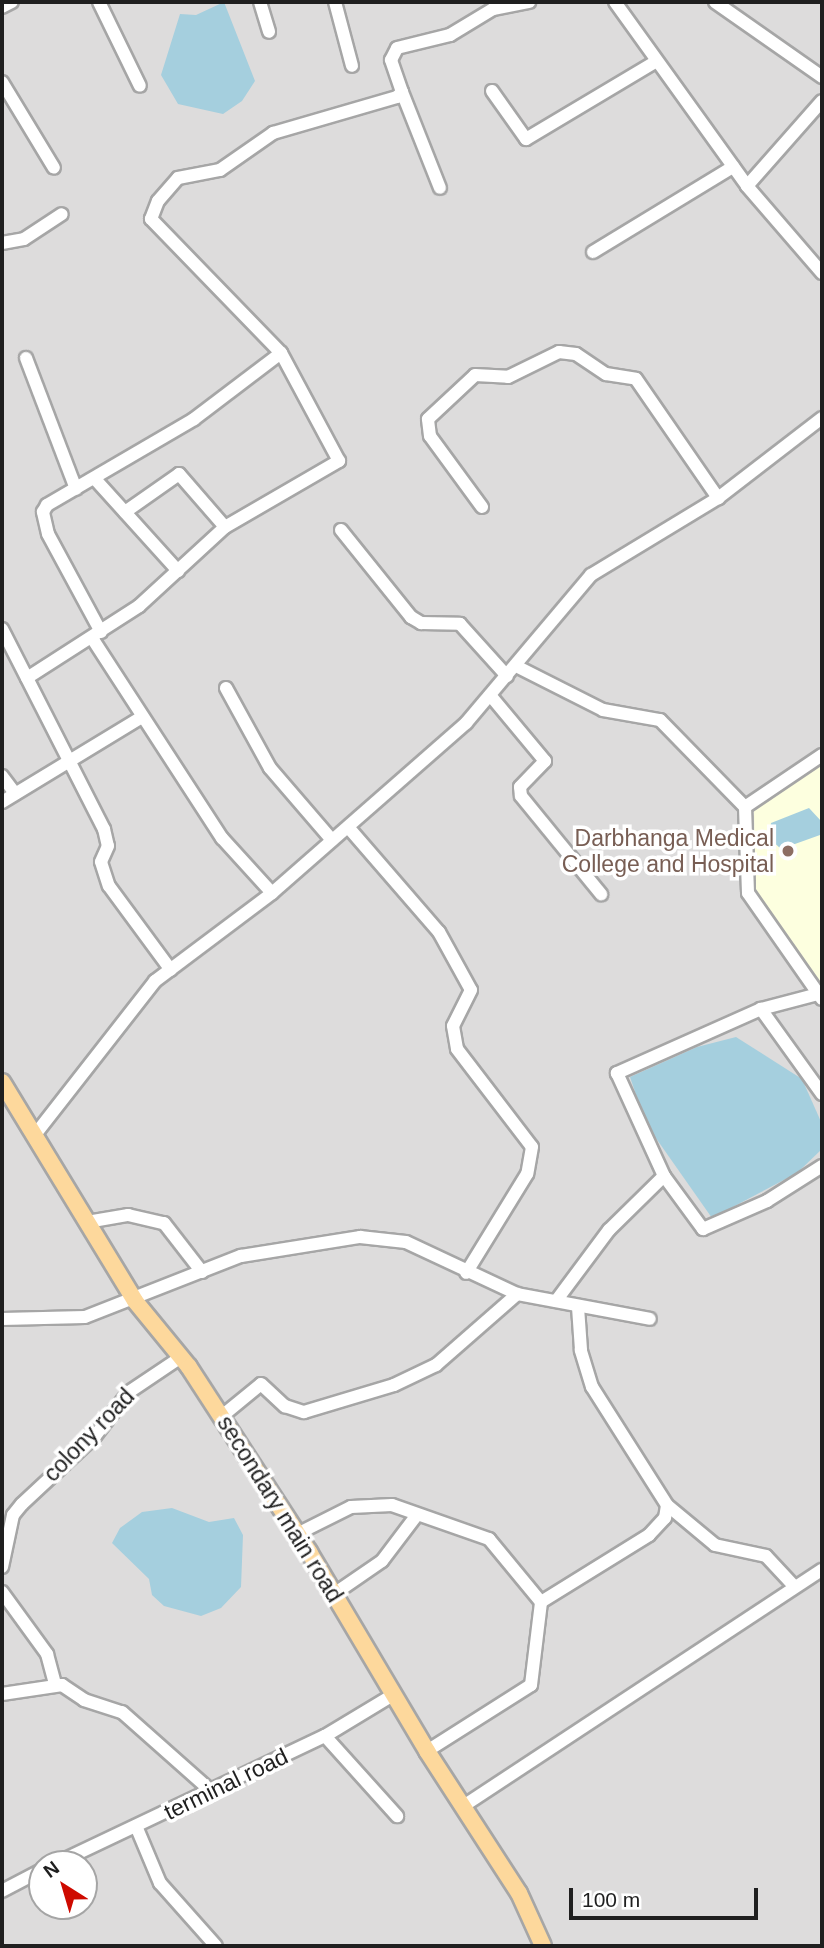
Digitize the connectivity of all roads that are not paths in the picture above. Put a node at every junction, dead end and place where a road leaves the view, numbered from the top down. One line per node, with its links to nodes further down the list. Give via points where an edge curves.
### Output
1 (12, 2): 8 (street)
2 (99, 2): 14 (street)
3 (260, 2): 9 (street)
4 (335, 2): 11 (street)
5 (529, 2): 16 (street, via 493,9 450,35 397,48 391,60)
6 (615, 2): 10 (street)
7 (715, 2): 12 (street)
8 (2, 7)
9 (268, 32)
10 (655, 62): 15 (street, via 526,139); 18 (street)
11 (352, 66)
12 (822, 77)
13 (2, 82): 19 (street)
14 (140, 86)
15 (492, 91)
16 (402, 92): 21 (street); 26 (street, via 391,101 272,133 220,170 178,178 158,201 151,219)
17 (822, 101): 20 (street)
18 (733, 166): 20 (street); 24 (street)
19 (54, 168)
20 (747, 186): 25 (street)
21 (440, 188)
22 (62, 214): 23 (street, via 24,239)
23 (2, 243)
24 (593, 252)
25 (822, 273)
26 (281, 353): 29 (street, via 194,419); 34 (street, via 339,461)
27 (26, 358): 30 (street)
28 (822, 418): 31 (street)
29 (94, 479): 30 (street); 33 (street)
30 (76, 489): 38 (street, via 47,505 44,523)
31 (718, 498): 32 (street, via 636,379 606,374 576,355 559,352 508,377 475,375 428,419 430,436); 39 (street, via 591,575)
32 (482, 507)
33 (125, 512): 34 (street, via 179,474); 36 (street)
34 (225, 527): 36 (street)
35 (341, 530): 39 (street, via 411,617 421,623 460,624)
36 (178, 571): 38 (street)
37 (2, 629): 40 (street)
38 (97, 635): 40 (street); 43 (street)
39 (511, 671): 42 (street); 49 (street, via 603,710 660,720)
40 (27, 678): 45 (street)
41 (226, 688): 51 (street, via 270,768)
42 (490, 695): 50 (street); 53 (street, via 545,761 520,787 521,796)
43 (140, 718): 45 (street); 52 (street, via 222,838)
44 (822, 755): 49 (street)
45 (69, 757): 47 (street); 54 (street, via 104,829 108,846 101,862 110,886)
46 (2, 776): 47 (street)
47 (15, 793): 48 (street)
48 (2, 802)
49 (745, 807): 55 (street, via 748,893)
50 (348, 827): 51 (street); 64 (street, via 439,932 471,990 453,1026 457,1049 532,1147 527,1174)
51 (332, 840): 52 (street)
52 (272, 893): 54 (street)
53 (601, 894)
54 (171, 970): 59 (street, via 130,1010)
55 (820, 997): 56 (street)
56 (761, 1009): 58 (street); 61 (street, via 617,1073)
57 (2, 1082): 59 (main road, secondary main road)
58 (822, 1094)
59 (34, 1136): 62 (main road, secondary main road)
60 (822, 1166): 61 (street, via 767,1201 703,1229)
61 (664, 1177): 67 (street, via 609,1230)
62 (87, 1222): 63 (street, via 128,1215 164,1223); 66 (main road, secondary main road)
63 (202, 1272): 64 (street, via 241,1256 360,1237 406,1242); 66 (street)
64 (466, 1273): 65 (street)
65 (517, 1294): 67 (street); 72 (street, via 436,1365 394,1385 304,1412 285,1406 261,1384)
66 (135, 1301): 69 (street, via 78,1318); 71 (main road, secondary main road)
67 (556, 1301): 68 (street)
68 (578, 1307): 70 (street); 73 (street, via 581,1350 592,1387)
69 (2, 1319)
70 (650, 1319)
71 (181, 1357): 72 (main road, secondary main road); 76 (street, colony road, via 129,1391 95,1436 22,1504 10,1526)
72 (222, 1416): 75 (main road, secondary main road)
73 (667, 1505): 78 (street, via 715,1545 766,1556); 81 (street, via 665,1518 649,1535)
74 (416, 1516): 75 (street, via 392,1505 351,1507); 80 (street, via 382,1561); 81 (street, via 497,1544)
75 (297, 1534): 80 (main road, secondary main road)
76 (2, 1567)
77 (822, 1570): 78 (street)
78 (794, 1586): 88 (street)
79 (2, 1592): 82 (street, via 47,1654)
80 (334, 1594): 84 (main road, secondary main road)
81 (541, 1602): 86 (street, via 531,1685)
82 (55, 1683): 83 (street); 87 (street, via 84,1700 122,1712)
83 (2, 1694)
84 (393, 1695): 85 (street, terminal road); 86 (main road, secondary main road)
85 (325, 1736): 87 (street, terminal road); 89 (street)
86 (427, 1751): 88 (main road, secondary main road)
87 (210, 1790): 90 (street, terminal road)
88 (462, 1807): 95 (main road, secondary main road, via 519,1893)
89 (397, 1816)
90 (136, 1826): 91 (street, terminal road); 94 (street, via 160,1883)
91 (85, 1850)
92 (28, 1877): 93 (street)
93 (2, 1891)
94 (216, 1946)
95 (543, 1946)

